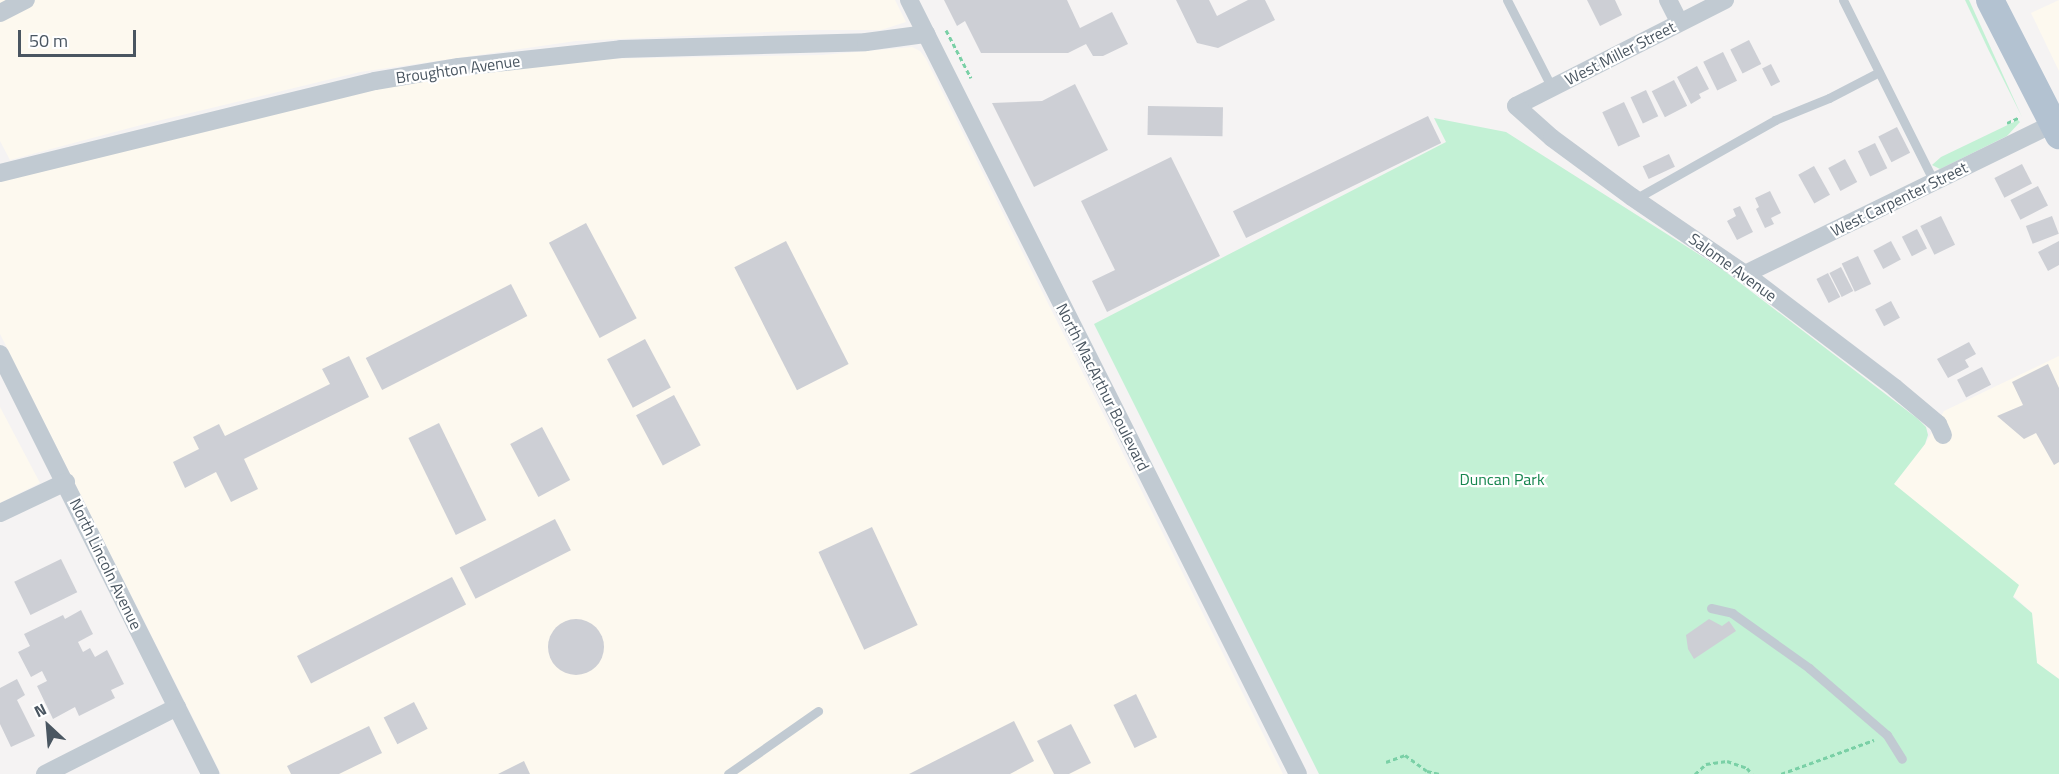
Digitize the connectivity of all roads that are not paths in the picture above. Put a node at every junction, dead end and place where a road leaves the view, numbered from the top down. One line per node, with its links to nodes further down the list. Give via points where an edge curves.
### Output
1 (26, 0): 8 (street)
2 (909, 0): 10 (street, North MacArthur Boulevard)
3 (1507, 0): 12 (lane)
4 (1668, 0): 9 (street)
5 (1725, 0): 9 (street, West Miller Street)
6 (1843, 0): 11 (lane)
7 (1990, 0): 14 (main road)
8 (0, 13)
9 (1679, 22): 12 (street, West Miller Street)
10 (926, 34): 15 (street, Broughton Avenue, via 866,42 621,49 459,68 341,89); 30 (street, North MacArthur Boulevard)
11 (1879, 72): 16 (lane); 17 (lane, via 1775,120)
12 (1552, 88): 13 (street, West Miller Street)
13 (1516, 106): 17 (street, Salome Avenue, via 1552,138)
14 (2056, 130): 16 (street, West Carpenter Street)
15 (0, 173)
16 (1934, 182): 18 (street, West Carpenter Street)
17 (1635, 199): 18 (street, Salome Avenue)
18 (1745, 274): 20 (street, Salome Avenue, via 1895,388 1938,424)
19 (0, 354): 21 (street, North Lincoln Avenue)
20 (1944, 435)
21 (66, 482): 22 (street); 24 (street, North Lincoln Avenue)
22 (0, 513)
23 (1711, 608): 26 (lane, via 1732,613 1788,652 1887,735)
24 (177, 707): 27 (street); 28 (street, North Lincoln Avenue)
25 (818, 711): 29 (lane)
26 (1902, 759)
27 (45, 774)
28 (210, 774)
29 (728, 774)
30 (1298, 774)

